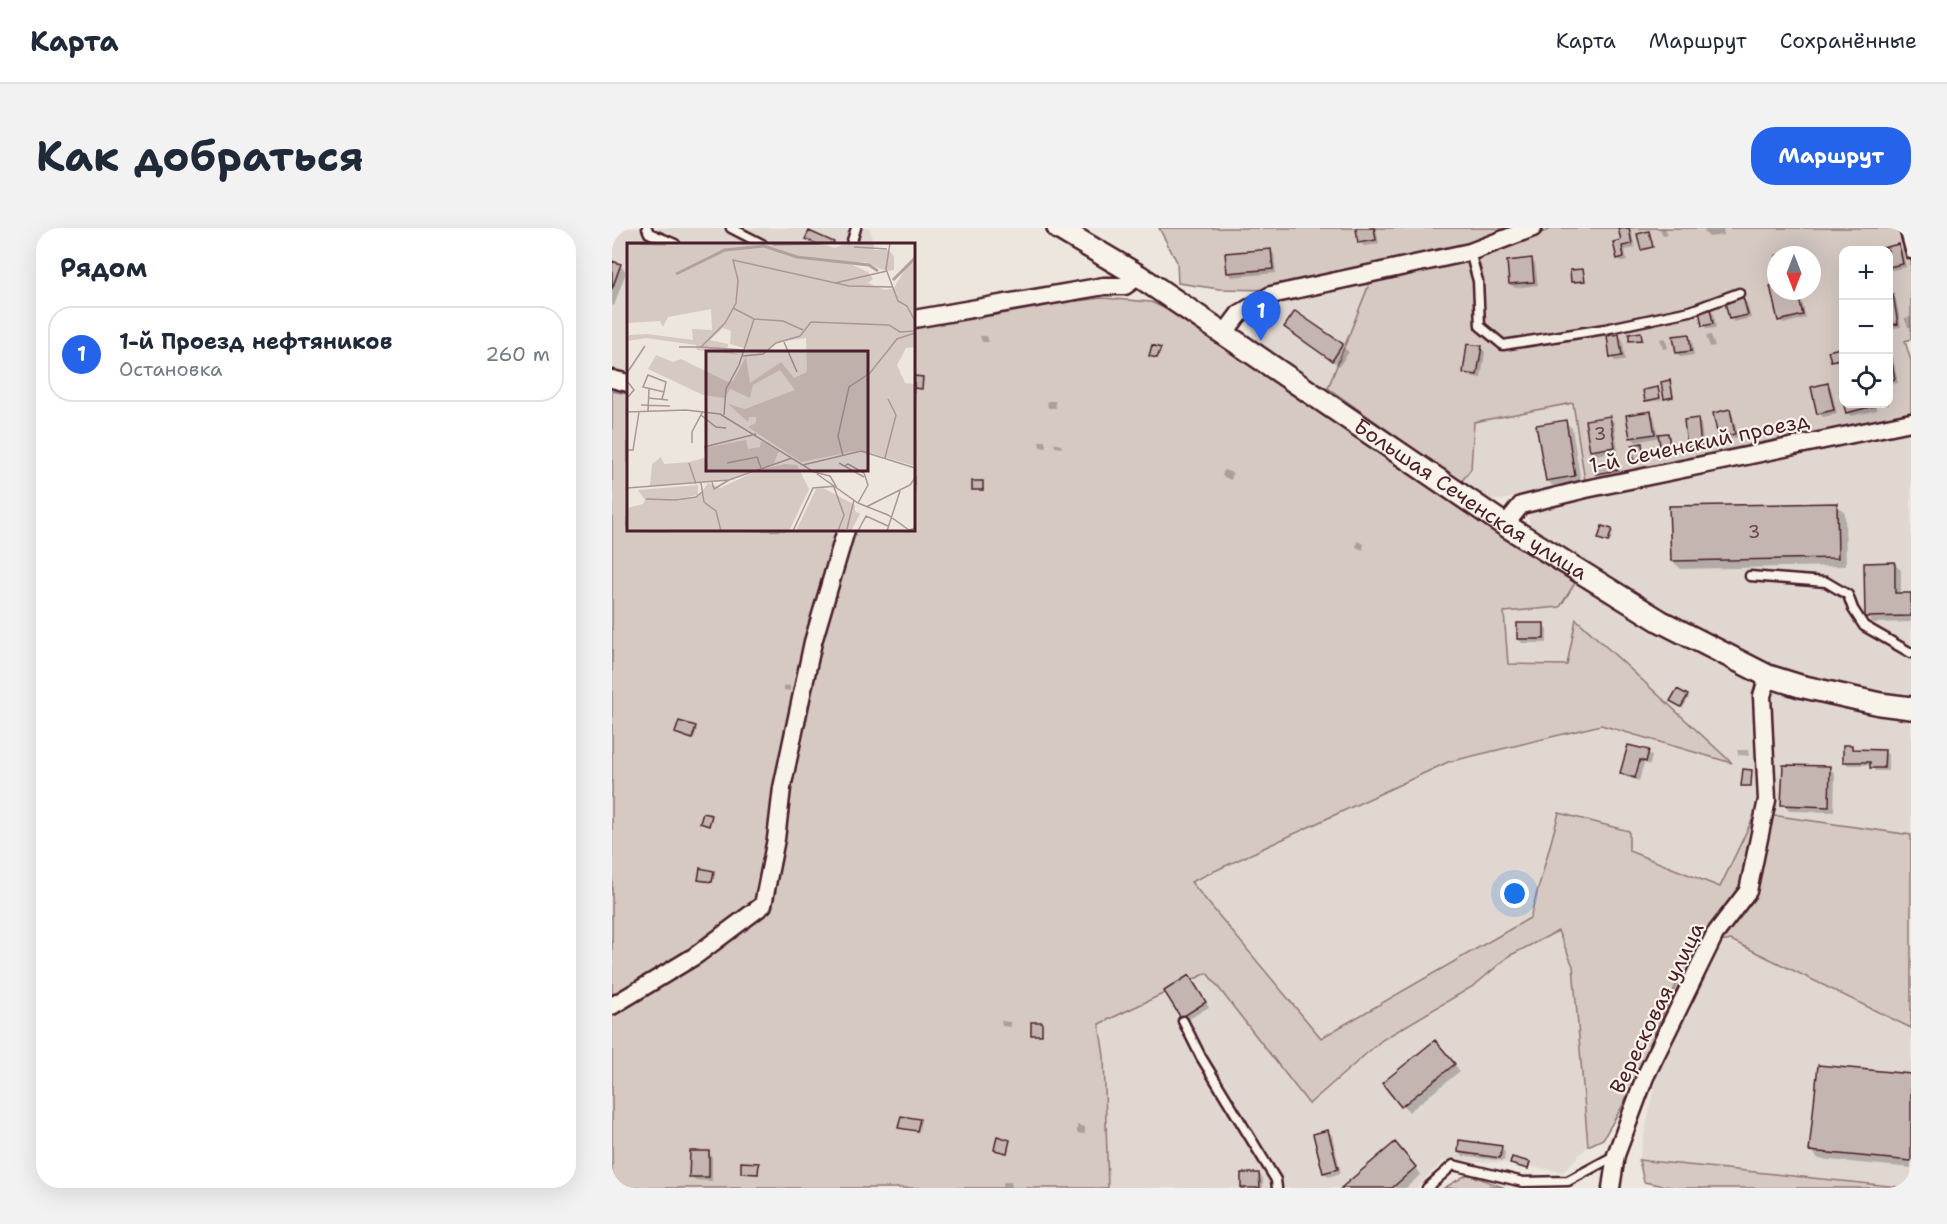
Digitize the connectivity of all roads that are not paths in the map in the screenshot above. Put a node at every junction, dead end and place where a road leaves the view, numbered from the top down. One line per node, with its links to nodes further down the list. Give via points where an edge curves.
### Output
1 (647, 228): 7 (lane, via 649,233)
2 (731, 228): 8 (lane)
3 (856, 228): 9 (lane)
4 (1058, 228): 12 (street, Большая Сеченская улица)
5 (1533, 228): 10 (street)
6 (1904, 228): 11 (lane)
7 (673, 243)
8 (760, 243)
9 (851, 243)
10 (1470, 252): 13 (lane, via 1478,281 1480,326 1503,345 1690,311); 15 (street, via 1271,295 1239,314)
11 (1911, 254)
12 (1139, 276): 14 (street, via 1125,286 1104,286); 15 (street, Большая Сеченская улица)
13 (1739, 293)
14 (915, 319)
15 (1224, 334): 19 (street, Большая Сеченская улица)
16 (612, 379): 17 (street)
17 (627, 383)
18 (1911, 422): 19 (street, 1-й Сеченский проезд, via 1521,505)
19 (1505, 525): 23 (street, Большая Сеченская улица, via 1660,621)
20 (846, 531): 25 (street, via 813,642 782,788 763,905 695,956)
21 (1750, 576): 22 (lane, via 1826,582 1848,595 1864,626)
22 (1911, 653)
23 (1768, 676): 24 (street, Большая Сеченская улица); 27 (street, Вересковая улица, via 1762,696 1767,800 1748,891 1715,934 1691,980 1645,1077)
24 (1911, 708)
25 (612, 1006)
26 (1183, 1021): 28 (lane, via 1276,1180)
27 (1616, 1155): 29 (lane, via 1568,1181 1523,1182 1453,1165); 30 (street, Вересковая улица)
28 (1277, 1188)
29 (1427, 1188)
30 (1611, 1188)

